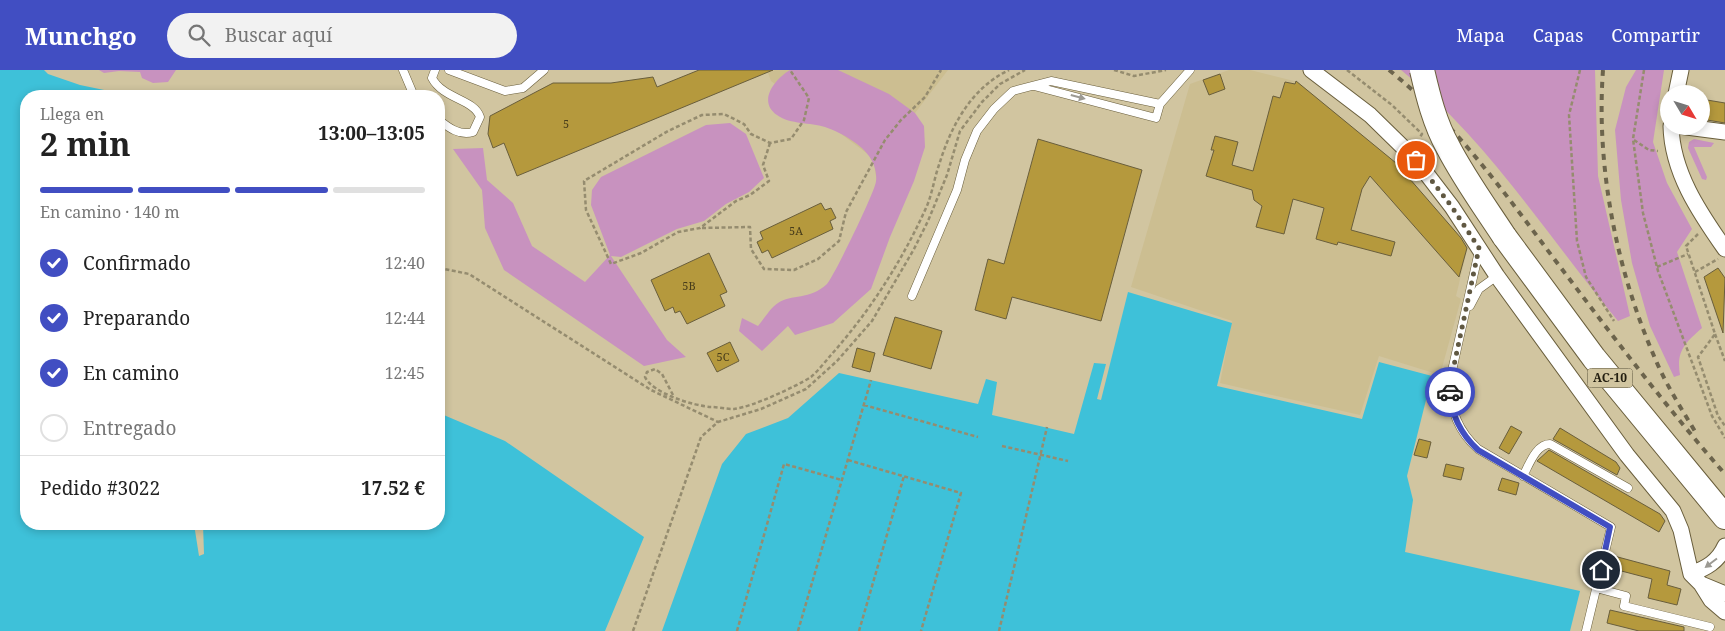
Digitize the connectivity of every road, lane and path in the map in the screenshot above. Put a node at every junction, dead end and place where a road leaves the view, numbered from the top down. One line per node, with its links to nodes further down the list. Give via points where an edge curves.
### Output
1 (403, 70): 20 (lane)
2 (435, 70): 21 (lane, via 432,78)
3 (449, 70): 4 (lane, via 505,91 522,88)
4 (544, 70)
5 (790, 70): 30 (path, via 809,98 804,120 791,139)
6 (941, 70): 32 (path, via 925,97 885,140 846,212 839,241 818,259 794,270 764,269 751,249 750,227)
7 (1009, 70): 49 (path, via 976,95 954,125 927,206 904,252 872,305 812,376 774,396 735,409 697,406)
8 (1025, 70): 52 (path, via 1000,84 960,131 943,184 914,249 872,321 837,361 806,389 761,409)
9 (1114, 70): 10 (path, via 1134,76)
10 (1166, 70)
11 (1190, 70): 23 (lane)
12 (1311, 70): 35 (street, via 1370,116 1416,160)
13 (1347, 70): 28 (path, via 1392,105 1422,134)
14 (1422, 70): 65 (main road, AC-10, bridge, via 1447,146 1504,236 1594,358)
15 (1580, 70): 43 (path, via 1569,116 1577,241 1586,277)
16 (1644, 70): 29 (path)
17 (1681, 70): 19 (street)
18 (1031, 85): 23 (lane, via 1051,81); 23 (lane, one-way to 23, via 1156,118); 41 (lane, via 1013,91 977,131 964,160 957,190)
19 (1678, 85)
20 (411, 90)
21 (441, 90)
22 (445, 93): 24 (lane, via 478,110 480,118 473,132 467,134)
23 (1160, 104)
24 (445, 125)
25 (1710, 130): 26 (street)
26 (1725, 132)
27 (1671, 135): 34 (street, via 1672,148 1685,183)
28 (1420, 137)
29 (1633, 139): 31 (path, via 1649,150); 37 (path, via 1643,213)
30 (770, 143): 32 (path, via 763,165 769,181); 32 (path, via 751,134 744,124 724,114 702,115 668,131 584,181 586,210 611,264 640,253 678,232)
31 (1658, 151)
32 (700, 228)
33 (1699, 234): 36 (path, via 1686,246)
34 (1721, 245): 39 (path)
35 (1479, 248): 40 (street); 42 (lane)
36 (1688, 254): 37 (path); 39 (path)
37 (1658, 267): 46 (path)
38 (445, 269): 50 (path, via 469,274 651,390)
39 (1694, 272): 44 (path)
40 (1497, 276): 42 (lane, via 1479,289); 67 (street, via 1627,455 1674,511)
41 (912, 296)
42 (1466, 314): 62 (lane, via 1450,384 1456,420 1465,437 1478,450)
43 (1614, 321)
44 (1715, 334): 45 (path); 47 (path)
45 (1698, 357): 46 (path); 53 (path, via 1718,416)
46 (1692, 360): 56 (path, via 1712,416)
47 (1725, 361)
48 (871, 380): 51 (path)
49 (672, 395): 50 (path); 50 (path, via 660,371 647,372 647,382)
50 (667, 396): 52 (path)
51 (864, 405): 55 (path); 59 (path)
52 (718, 422): 72 (path, via 701,437)
53 (1725, 426)
54 (1047, 427): 58 (path)
55 (978, 437)
56 (1725, 438)
57 (1002, 446): 58 (path)
58 (1040, 455): 60 (path); 77 (path)
59 (848, 460): 61 (path); 63 (path)
60 (1068, 461)
61 (904, 476): 75 (path); 76 (path, via 961,493)
62 (1523, 476): 64 (lane, via 1538,450 1550,444); 68 (lane, via 1610,527)
63 (842, 480): 73 (path, via 784,464); 74 (path)
64 (1628, 488)
65 (1724, 517)
66 (1725, 546): 67 (street, one-way to 67)
67 (1696, 579): 69 (street); 70 (street, via 1711,600)
68 (1596, 588): 71 (lane, via 1626,596 1624,606); 78 (lane)
69 (1725, 594)
70 (1725, 612)
71 (1710, 626)
72 (633, 631)
73 (737, 631)
74 (798, 631)
75 (859, 631)
76 (921, 631)
77 (998, 631)
78 (1586, 631)

